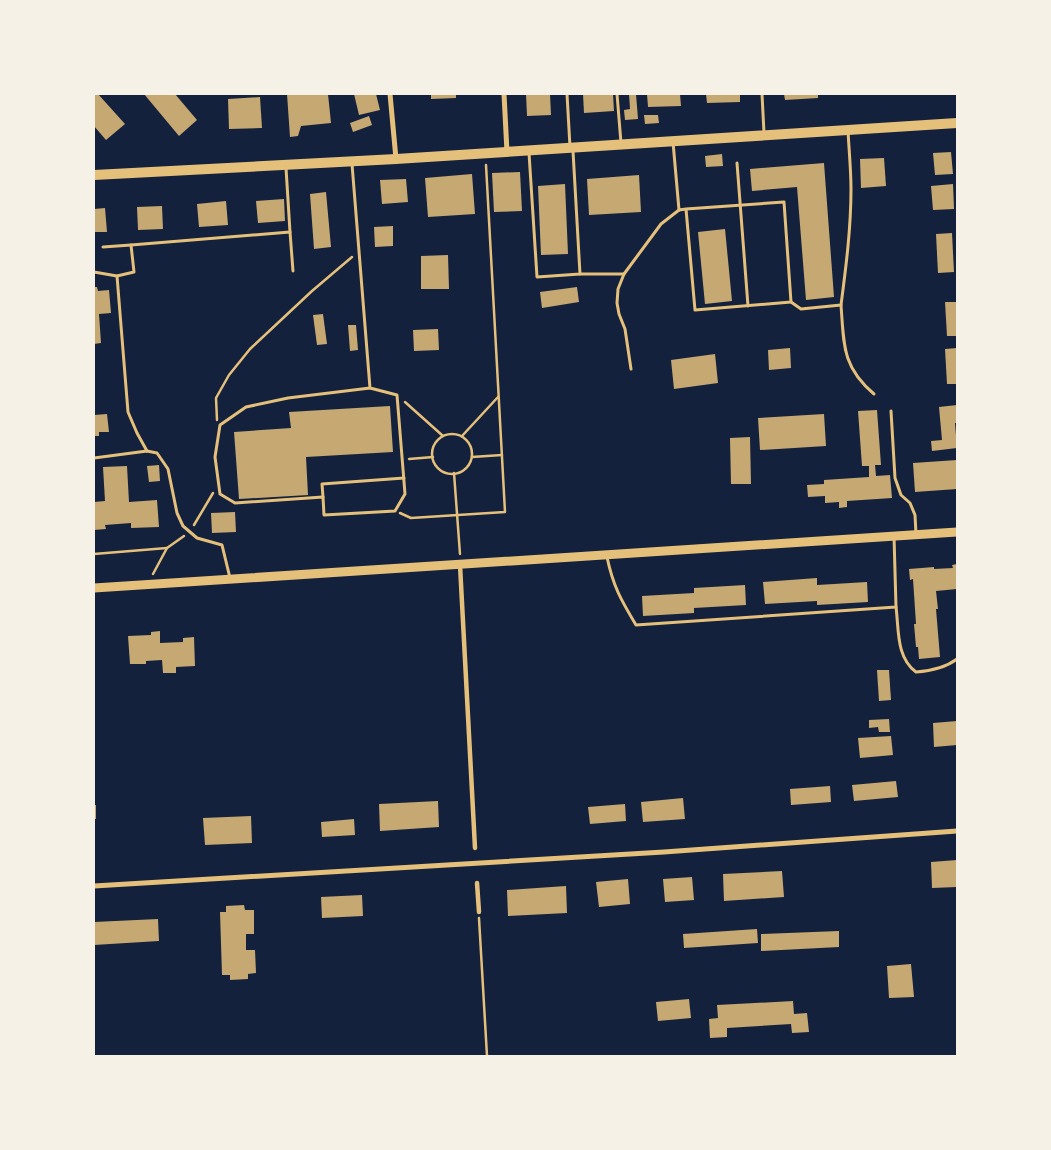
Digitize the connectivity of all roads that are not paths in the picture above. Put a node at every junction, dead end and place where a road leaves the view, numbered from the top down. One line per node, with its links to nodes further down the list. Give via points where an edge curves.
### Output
1 (390, 94): 14 (street)
2 (504, 94): 13 (street)
3 (567, 94): 11 (lane)
4 (617, 94): 10 (lane)
5 (762, 94): 8 (lane)
6 (957, 123): 7 (main road)
7 (848, 130): 8 (main road); 31 (lane, via 850,212)
8 (764, 136): 9 (main road)
9 (673, 141): 10 (main road); 21 (lane)
10 (621, 144): 11 (main road)
11 (572, 148): 12 (main road); 27 (lane)
12 (529, 150): 13 (main road); 27 (lane, via 537,277)
13 (508, 152): 14 (main road)
14 (396, 159): 15 (main road)
15 (351, 161): 16 (main road); 34 (lane)
16 (286, 164): 18 (main road); 22 (lane)
17 (737, 164): 19 (lane)
18 (94, 175)
19 (740, 205): 20 (lane); 30 (lane, via 784,202); 32 (lane)
20 (686, 209): 21 (lane); 32 (lane, via 695,310)
21 (680, 210): 28 (lane, via 661,224)
22 (290, 232): 23 (lane); 25 (lane)
23 (131, 245): 24 (lane); 29 (lane, via 134,272)
24 (104, 247)
25 (293, 271)
26 (94, 272): 29 (lane)
27 (580, 274): 28 (lane)
28 (624, 274): 33 (lane, via 617,303 625,328)
29 (117, 276): 37 (lane, via 128,412)
30 (791, 302): 31 (lane, via 801,309); 32 (lane)
31 (841, 305): 35 (lane, via 847,361 853,373)
32 (748, 306)
33 (630, 369)
34 (370, 388): 39 (lane, via 397,395); 40 (lane, via 288,398 246,407 220,425 215,458 220,494 235,503)
35 (874, 394)
36 (891, 410): 42 (lane, via 896,478 901,495 910,503 915,516)
37 (147, 451): 38 (lane); 46 (lane, via 157,453 168,469 177,513 184,526 197,538 222,545)
38 (94, 458)
39 (404, 478): 40 (lane, via 322,484); 40 (lane, via 405,494 395,511 324,515)
40 (323, 497)
41 (957, 532): 42 (street)
42 (916, 535): 43 (street)
43 (894, 536): 44 (street); 48 (lane)
44 (606, 554): 45 (street); 48 (lane, via 619,596 636,625)
45 (460, 563): 46 (street); 51 (street)
46 (230, 578): 47 (street)
47 (94, 588)
48 (896, 607): 49 (lane, via 901,652 910,668 916,672 934,670)
49 (957, 659)
50 (957, 831): 53 (street)
51 (475, 848)
52 (477, 883): 54 (street)
53 (94, 886)
54 (478, 912)

